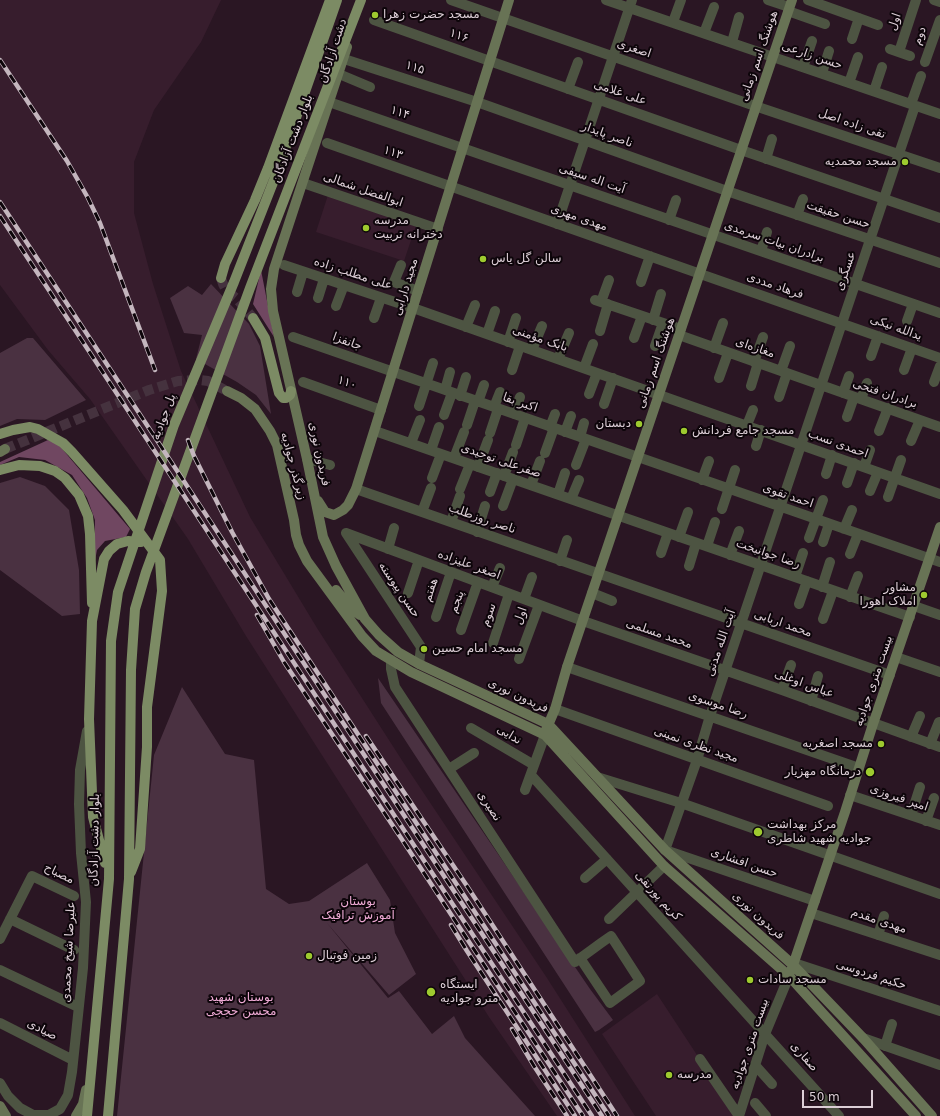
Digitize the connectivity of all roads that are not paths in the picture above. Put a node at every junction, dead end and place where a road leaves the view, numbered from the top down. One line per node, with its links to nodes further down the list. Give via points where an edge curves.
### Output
1 (330, 0): 83 (main road, via 268,168)
2 (337, 0): 86 (main road, بلوار دشت آزادگان, via 276,175)
3 (362, 0): 33 (main road, دشت آزادگان); 343 (main road, بلوار دشت آزادگان, via 250,288 146,572 135,610 132,641)
4 (451, 0): 17 (street, اصغری)
5 (509, 0): 17 (main road, مجید دارابی)
6 (606, 0): 13 (street, حسن زارعی)
7 (681, 0): 21 (street)
8 (768, 0): 14 (street)
9 (808, 0): 18 (street)
10 (916, 0): 31 (street, اول, via 894,50)
11 (934, 0): 12 (street)
12 (940, 2)
13 (631, 4): 21 (street, حسن زارعی); 29 (street)
14 (790, 6): 22 (street); 30 (main road, هوشنگ اسم زمانی)
15 (714, 7): 24 (street)
16 (739, 17): 26 (street)
17 (504, 18): 29 (street, اصغری); 34 (main road, مجید دارابی)
18 (859, 18): 23 (street); 25 (street)
19 (374, 20): 34 (street, ۱۱۶)
20 (940, 20): 36 (street, دوم)
21 (673, 22): 24 (street, حسن زارعی)
22 (825, 24)
23 (878, 25)
24 (704, 33): 26 (street, حسن زارعی)
25 (852, 39)
26 (732, 42): 30 (street, حسن زارعی)
27 (812, 42): 37 (street)
28 (829, 50): 39 (street)
29 (613, 56): 46 (street); 50 (street, اصغری)
30 (773, 56): 37 (street, حسن زارعی); 50 (main road, هوشنگ اسم زمانی)
31 (910, 56)
32 (858, 57): 42 (street)
33 (344, 59): 40 (main road, دشت آزادگان); 48 (street, ۱۱۵)
34 (490, 61): 44 (street, علی غلامی); 48 (main road, مجید دارابی)
35 (578, 62): 44 (street)
36 (925, 62)
37 (803, 67): 39 (street, حسن زارعی)
38 (882, 67): 45 (street)
39 (822, 73): 42 (street, حسن زارعی)
40 (339, 74): 43 (street); 47 (main road, دشت آزادگان)
41 (921, 76): 49 (street)
42 (849, 83): 45 (street, حسن زارعی)
43 (370, 87)
44 (568, 89): 46 (street, علی غلامی)
45 (874, 91): 49 (street, حسن زارعی)
46 (598, 100): 53 (street); 56 (street, علی غلامی)
47 (329, 102): 55 (street, ۱۱۴); 60 (main road, دشت آزادگان)
48 (477, 102): 53 (street, ناصر پایدار); 55 (main road, مجید دارابی)
49 (913, 105): 51 (street, حسن زارعی); 57 (street, عسگری)
50 (756, 106): 56 (main road, هوشنگ اسم زمانی); 57 (street, تقی زاده اصل)
51 (940, 113)
52 (772, 138): 58 (street)
53 (585, 141): 61 (street); 63 (street, ناصر پایدار)
54 (326, 143): 62 (street, ۱۱۳)
55 (463, 148): 61 (street, آیت اله سیفی); 62 (main road, مجید دارابی)
56 (741, 150): 58 (street, علی غلامی); 63 (main road, هوشنگ اسم زمانی)
57 (899, 154): 59 (street, تقی زاده اصل); 65 (street, عسگری)
58 (766, 159): 65 (street, علی غلامی)
59 (940, 168)
60 (303, 183): 71 (street, ابوالفضل شمالی); 80 (main road, دشت آزادگان)
61 (570, 185): 69 (street, آیت اله سیفی); 70 (street)
62 (451, 187): 70 (street, مهدی مهری); 71 (main road, مجید دارابی)
63 (727, 191): 67 (street, حسن حقیقت); 73 (main road, هوشنگ اسم زمانی)
64 (803, 199): 67 (street)
65 (884, 199): 68 (street, علی غلامی); 74 (street, عسگری)
66 (676, 200): 69 (street)
67 (797, 215): 74 (street, حسن حقیقت)
68 (940, 218)
69 (669, 220): 73 (street, آیت اله سیفی)
70 (556, 224): 76 (street, مهدی مهری)
71 (438, 229): 90 (main road, مجید دارابی)
72 (767, 232): 75 (street)
73 (713, 235): 75 (street, برادران بیات سرمدی); 82 (main road, هوشنگ اسم زمانی)
74 (870, 239): 77 (street, حسن حقیقت); 88 (street, عسگری)
75 (760, 252): 88 (street, برادران بیات سرمدی)
76 (650, 256): 82 (street, مهدی مهری); 87 (street)
77 (940, 263)
78 (284, 265): 81 (street, علی مطلب زاده)
79 (401, 265): 90 (street, via 394,282)
80 (274, 269): 154 (main road, فریدون نوری, via 271,289 273,311)
81 (303, 272): 84 (street, علی مطلب زاده); 91 (street)
82 (700, 273): 109 (street, فرهاد مددی); 113 (main road, هوشنگ اسم زمانی)
83 (221, 278)
84 (324, 279): 89 (street, علی مطلب زاده); 93 (street)
85 (609, 280): 95 (street)
86 (234, 282): 265 (main road, پل جوادیه, via 174,425)
87 (641, 282)
88 (855, 284): 96 (street, برادران بیات سرمدی); 109 (street, عسگری)
89 (344, 285): 94 (street, علی مطلب زاده); 98 (street)
90 (418, 291): 99 (main road, مجید دارابی)
91 (296, 292)
92 (661, 294): 107 (street)
93 (318, 298)
94 (381, 298): 99 (street, علی مطلب زاده); 104 (street)
95 (601, 302): 102 (street, مغازه‌ای); 112 (street)
96 (913, 304): 101 (street, برادران بیات سرمدی); 106 (street)
97 (475, 305): 111 (street)
98 (336, 306)
99 (413, 308): 111 (street, بابک مؤمنی); 138 (main road, مجید دارابی)
100 (495, 311): 114 (street)
101 (940, 313)
102 (642, 316): 107 (street, مغازه‌ای); 119 (street)
103 (253, 318): 154 (main road, via 265,338 279,393 286,398)
104 (374, 318)
105 (516, 318): 120 (street)
106 (907, 321)
107 (658, 322): 113 (street, مغازه‌ای); 123 (street)
108 (723, 323): 125 (street)
109 (842, 323): 116 (street, یدالله نیکی); 151 (street, عسگری)
110 (542, 326): 127 (street)
111 (466, 327): 114 (street, بابک مؤمنی)
112 (600, 331)
113 (680, 332): 125 (street, مغازه‌ای); 159 (main road, هوشنگ اسم زمانی)
114 (487, 334): 120 (street, بابک مؤمنی)
115 (569, 334): 131 (street)
116 (878, 336): 126 (street, یدالله نیکی); 129 (street)
117 (293, 337): 138 (street, جانفزا)
118 (763, 337): 132 (street)
119 (634, 338)
120 (508, 342): 122 (street, بابک مؤمنی)
121 (593, 344): 135 (street)
122 (520, 346): 127 (street, بابک مؤمنی); 136 (street)
123 (655, 346)
124 (790, 346): 140 (street)
125 (714, 348): 128 (street, مغازه‌ای)
126 (912, 348): 130 (street, یدالله نیکی); 137 (street)
127 (532, 350): 131 (street, بابک مؤمنی)
128 (728, 353): 132 (street, مغازه‌ای); 145 (street)
129 (872, 356)
130 (940, 358)
131 (558, 359): 135 (street, بابک مؤمنی)
132 (756, 362): 140 (street, مغازه‌ای); 152 (street)
133 (433, 363): 149 (street)
134 (940, 366): 147 (street)
135 (584, 368): 141 (street, بابک مؤمنی)
136 (512, 370)
137 (904, 370)
138 (393, 372): 149 (street, اکبر بقا); 168 (main road, مجید دارابی)
139 (450, 372): 156 (street)
140 (784, 372): 151 (street, مغازه‌ای); 160 (street)
141 (597, 373): 144 (street, بابک مؤمنی); 158 (street)
142 (849, 376): 157 (street)
143 (466, 377): 156 (street)
144 (613, 378): 159 (street, بابک مؤمنی); 164 (street)
145 (719, 378)
146 (303, 382): 168 (street, ۱۱۰)
147 (934, 382)
148 (867, 383): 162 (street)
149 (426, 384): 156 (street, اکبر بقا); 165 (street)
150 (484, 385): 163 (street)
151 (822, 385): 157 (street, برادران فتحی); 191 (street, عسگری)
152 (750, 386)
153 (227, 391): 236 (main road, زیرگذر جوادیه, via 255,408 270,431 277,445)
154 (291, 391): 198 (main road, فریدون نوری)
155 (500, 392): 166 (street)
156 (452, 393): 163 (street, اکبر بقا); 172 (street)
157 (843, 393): 162 (street, برادران فتحی)
158 (589, 394)
159 (659, 395): 179 (street, احمدی نسب); 196 (main road, هوشنگ اسم زمانی)
160 (779, 396)
161 (520, 397): 170 (street)
162 (857, 398): 167 (street, برادران فتحی); 174 (street)
163 (477, 402): 166 (street, اکبر بقا); 197 (street)
164 (604, 404)
165 (419, 406)
166 (496, 408): 170 (street, اکبر بقا); 203 (street, via 489,437)
167 (888, 408): 177 (street, برادران فتحی); 185 (street)
168 (381, 410): 184 (main road, مجید دارابی)
169 (753, 410): 179 (street)
170 (514, 414): 175 (street, اکبر بقا)
171 (555, 414): 182 (street)
172 (444, 415)
173 (571, 416): 186 (street)
174 (847, 417)
175 (525, 418): 182 (street, اکبر بقا); 211 (street)
176 (420, 420): 190 (street)
177 (920, 420): 181 (street, برادران فتحی); 189 (street)
178 (584, 423): 188 (street)
179 (747, 425): 183 (street, احمدی نسب)
180 (439, 427): 194 (street)
181 (940, 427)
182 (552, 428): 186 (street, اکبر بقا); 216 (street)
183 (761, 430): 191 (street, احمدی نسب); 192 (street)
184 (375, 431): 190 (street, صفرعلی توحیدی); 217 (main road, مجید دارابی)
185 (879, 431)
186 (565, 432): 188 (street, اکبر بقا)
187 (0, 434): 260 (main road, via 30,427 63,443 123,510)
188 (583, 438): 196 (street, اکبر بقا); 204 (street)
189 (911, 441)
190 (411, 443): 194 (street, صفرعلی توحیدی)
191 (802, 444): 195 (street, احمدی نسب); 229 (street, آیت‌ الله مدنی)
192 (756, 446)
193 (870, 450): 205 (street)
194 (436, 452): 197 (street, صفرعلی توحیدی); 232 (street, via 432,483)
195 (832, 455): 201 (street, احمدی نسب); 210 (street)
196 (638, 457): 214 (street, احمد تقوی); 234 (main road, هوشنگ اسم زمانی)
197 (454, 458): 203 (street, صفرعلی توحیدی)
198 (307, 459): 202 (street); 224 (main road, فریدون نوری)
199 (901, 460): 212 (street)
200 (709, 461): 214 (street)
201 (854, 463): 205 (street, احمدی نسب); 215 (street)
202 (330, 465)
203 (474, 465): 211 (street, صفرعلی توحیدی); 237 (street, via 460,492)
204 (576, 465)
205 (864, 467): 208 (street, احمدی نسب)
206 (0, 470): 293 (main road, via 19,465 40,466 56,471 79,495 88,516 90,534)
207 (735, 470): 218 (street)
208 (878, 472): 212 (street, احمدی نسب); 220 (street)
209 (565, 473): 221 (street)
210 (826, 474)
211 (504, 476): 216 (street, صفرعلی توحیدی); 219 (street); 228 (street)
212 (895, 478): 222 (street, احمدی نسب); 223 (street)
213 (579, 480): 225 (street)
214 (702, 480): 218 (street, احمد تقوی)
215 (847, 483)
216 (531, 485): 221 (street, صفرعلی توحیدی)
217 (356, 489): 224 (main road, مجید دارابی, via 348,505 334,515 325,512); 232 (street, ناصر روزطلب)
218 (729, 489): 229 (street, احمد تقوی); 230 (street)
219 (490, 492)
220 (870, 492)
221 (558, 494): 225 (street, صفرعلی توحیدی)
222 (940, 494)
223 (888, 497)
224 (315, 498): 292 (main road, فریدون نوری, via 327,548)
225 (572, 499): 234 (street, صفرعلی توحیدی)
226 (823, 500): 235 (street)
227 (485, 506): 244 (street)
228 (503, 506)
229 (781, 507): 235 (street, احمد تقوی); 267 (street, آیت‌ الله مدنی)
230 (722, 509)
231 (852, 510): 241 (street)
232 (422, 512): 237 (street, ناصر روزطلب)
233 (688, 512): 248 (street)
234 (618, 516): 246 (street, رضا جوانبخت); 270 (main road, هوشنگ اسم زمانی)
235 (816, 519): 239 (street, احمد تقوی); 249 (street)
236 (294, 520): 292 (main road, via 318,565 342,598); 301 (main road, فریدون نوری, via 296,535 307,561 362,636 376,651)
237 (451, 522): 244 (street, ناصر روزطلب)
238 (715, 522): 253 (street)
239 (830, 524): 241 (street, احمد تقوی); 251 (street)
240 (394, 528): 254 (street)
241 (844, 529): 247 (street, احمد تقوی)
242 (739, 531): 258 (street)
243 (939, 531): 259 (main road, بیست متری جوادیه)
244 (477, 532): 262 (street, ناصر روزطلب)
245 (346, 533): 254 (street, اصغر علیزاده); 302 (street, حسن پیوسته, via 421,647)
246 (668, 533): 248 (street, رضا جوانبخت); 255 (street)
247 (858, 534): 257 (street); 259 (street, احمد تقوی)
248 (679, 537): 252 (street, رضا جوانبخت)
249 (810, 538)
250 (567, 540): 262 (street)
251 (823, 542)
252 (696, 543): 253 (street, رضا جوانبخت); 266 (street)
253 (706, 546): 258 (street, رضا جوانبخت)
254 (388, 549): 261 (street, اصغر علیزاده)
255 (661, 553)
256 (803, 553): 273 (street)
257 (850, 554)
258 (730, 555): 267 (street, رضا جوانبخت)
259 (930, 559): 264 (street, احمد تقوی); 287 (main road, بیست متری جوادیه)
260 (160, 560): 293 (main road, via 149,546 139,541 117,544 109,551 104,558); 343 (main road, via 162,591 147,707 148,747 140,849)
261 (419, 560): 269 (street, اصغر علیزاده); 279 (street)
262 (560, 561): 270 (street, ناصر روزطلب)
263 (830, 562): 276 (street)
264 (940, 562)
265 (127, 566): 342 (main road, بلوار دشت آزادگان, via 118,592 111,641)
266 (688, 566)
267 (761, 566): 273 (street, رضا جوانبخت); 295 (street, آیت‌ الله مدنی)
268 (500, 568): 277 (street)
269 (451, 572): 274 (street, اصغر علیزاده); 289 (street, هفتم)
270 (599, 574): 280 (main road, هوشنگ اسم زمانی); 295 (street, محمد اربابی)
271 (858, 576): 282 (street)
272 (532, 577): 283 (street)
273 (795, 578): 275 (street, رضا جوانبخت)
274 (478, 582): 277 (street, اصغر علیزاده); 296 (street, پنجم)
275 (807, 582): 276 (street, رضا جوانبخت); 285 (street)
276 (822, 587): 278 (street, رضا جوانبخت)
277 (492, 588): 281 (street, اصغر علیزاده)
278 (833, 591): 282 (street, رضا جوانبخت); 291 (street)
279 (408, 593)
280 (592, 593): 284 (street); 294 (main road, هوشنگ اسم زمانی)
281 (509, 594): 283 (street, اصغر علیزاده); 297 (street, سوم)
282 (850, 596): 290 (street, رضا جوانبخت)
283 (524, 599): 286 (street, اصغر علیزاده)
284 (612, 601)
285 (799, 604)
286 (538, 605): 294 (street, اصغر علیزاده); 300 (street, اول)
287 (914, 606): 288 (street); 290 (main road, بیست متری جوادیه)
288 (940, 615)
289 (436, 617)
290 (910, 617): 299 (main road, بیست متری جوادیه)
291 (823, 618)
292 (365, 619): 298 (main road, فریدون نوری)
293 (92, 621): 314 (main road)
294 (583, 621): 304 (main road, هوشنگ اسم زمانی); 305 (street, محمد مسلمی)
295 (741, 624): 305 (street, آیت‌ الله مدنی); 307 (street, محمد اربابی)
296 (460, 630)
297 (493, 643)
298 (398, 652): 301 (main road); 302 (main road, فریدون نوری)
299 (896, 657): 306 (street); 307 (main road, بیست متری جوادیه)
300 (520, 659)
301 (391, 660): 319 (main road, فریدون نوری, via 411,672); 325 (street, نصیری, via 395,686)
302 (419, 664): 316 (main road, فریدون نوری)
303 (791, 665): 309 (street)
304 (568, 667): 311 (main road, هوشنگ اسم زمانی); 312 (street, رضا موسوی)
305 (726, 670): 309 (street, عباس اوغلی); 312 (street, آیت‌ الله مدنی)
306 (940, 672)
307 (890, 675): 317 (main road, بیست متری جوادیه)
308 (818, 676): 310 (street)
309 (782, 690): 310 (street, عباس اوغلی)
310 (811, 701): 317 (street, عباس اوغلی)
311 (555, 709): 316 (main road, هوشنگ اسم زمانی); 323 (street, مجید نظری نمینی)
312 (710, 716): 323 (street, آیت‌ الله مدنی); 324 (street, رضا موسوی)
313 (920, 716): 320 (street)
314 (89, 719): 342 (main road, via 93,817); 360 (street, علیرضا شیخ محمدی, via 80,770 81,853 86,902)
315 (939, 722): 321 (street)
316 (548, 724): 319 (main road, هوشنگ اسم زمانی); 327 (main road, فریدون نوری)
317 (873, 724): 320 (street, عباس اوغلی); 324 (main road, بیست متری جوادیه)
318 (471, 728): 326 (street, ندایی)
319 (545, 735): 326 (street); 340 (main road, فریدون نوری)
320 (911, 737): 321 (street, عباس اوغلی)
321 (935, 746)
322 (474, 753): 325 (street)
323 (697, 760): 332 (street, آیت‌ الله مدنی); 333 (street, مجید نظری نمینی)
324 (859, 768): 330 (main road, بیست متری جوادیه)
325 (450, 769): 356 (street, نصیری)
326 (532, 770): 329 (street); 339 (street, کریم پورتقی)
327 (597, 777): 332 (street); 337 (main road, فریدون نوری)
328 (920, 787): 334 (street)
329 (526, 790)
330 (850, 795): 334 (street, امیر فیروزی); 338 (main road, بیست متری جوادیه)
331 (934, 798): 335 (street)
332 (681, 803): 337 (street, آیت‌ الله مدنی); 338 (street)
333 (828, 806)
334 (910, 815): 335 (street, امیر فیروزی)
335 (926, 820): 336 (street, امیر فیروزی)
336 (940, 825)
337 (665, 850): 347 (street, حسن افشاری); 357 (main road, فریدون نوری)
338 (830, 856): 345 (street); 347 (main road, بیست متری جوادیه)
339 (607, 859): 341 (street); 344 (street, کریم پورتقی)
340 (664, 866): 344 (street); 359 (main road, فریدون نوری)
341 (585, 878)
342 (109, 879): 369 (main road, بلوار دشت آزادگان)
343 (129, 880): 381 (main road)
344 (637, 892): 351 (street); 364 (street, کریم پورتقی)
345 (940, 894)
346 (74, 896): 350 (street, مصباح, via 32,876)
347 (815, 901): 348 (main road, بیست متری جوادیه)
348 (811, 913): 352 (street, مهدی مقدم); 357 (main road, بیست متری جوادیه)
349 (884, 916): 352 (street)
350 (10, 919): 353 (street, مصباح); 354 (street)
351 (609, 919)
352 (878, 935): 355 (street, مهدی مقدم)
353 (0, 939)
354 (74, 950)
355 (940, 955)
356 (578, 960): 356 (street, نصیری, via 610,1003 640,981 611,936)
357 (793, 964): 359 (main road, بیست متری جوادیه); 361 (street, حکیم فردوسی); 365 (main road, فریدون نوری)
358 (0, 970): 360 (street)
359 (789, 976): 364 (street, بیست متری جوادیه); 377 (main road, فریدون نوری)
360 (78, 1008): 368 (street, علیرضا شیخ محمدی)
361 (940, 1011)
362 (0, 1023): 368 (street, صیادی)
363 (892, 1024): 366 (street)
364 (765, 1034): 370 (street, بیست متری جوادیه); 384 (street, صفاری)
365 (863, 1038): 366 (street); 374 (main road, فریدون نوری)
366 (885, 1046): 371 (street)
367 (700, 1059): 382 (street)
368 (73, 1060): 372 (street, علیرضا شیخ محمدی, via 68,1095 60,1109 49,1115 33,1115 20,1108)
369 (93, 1060): 379 (main road, via 83,1104); 380 (main road, بلوار دشت آزادگان)
370 (755, 1065): 373 (street); 382 (street, بیست متری جوادیه)
371 (940, 1065)
372 (0, 1083)
373 (772, 1084)
374 (920, 1102): 377 (main road); 385 (main road, فریدون نوری)
375 (755, 1103): 383 (street)
376 (0, 1106): 378 (main road)
377 (911, 1114)
378 (6, 1116)
379 (76, 1116)
380 (87, 1116)
381 (108, 1116)
382 (739, 1116)
383 (766, 1116)
384 (839, 1116)
385 (932, 1116)

